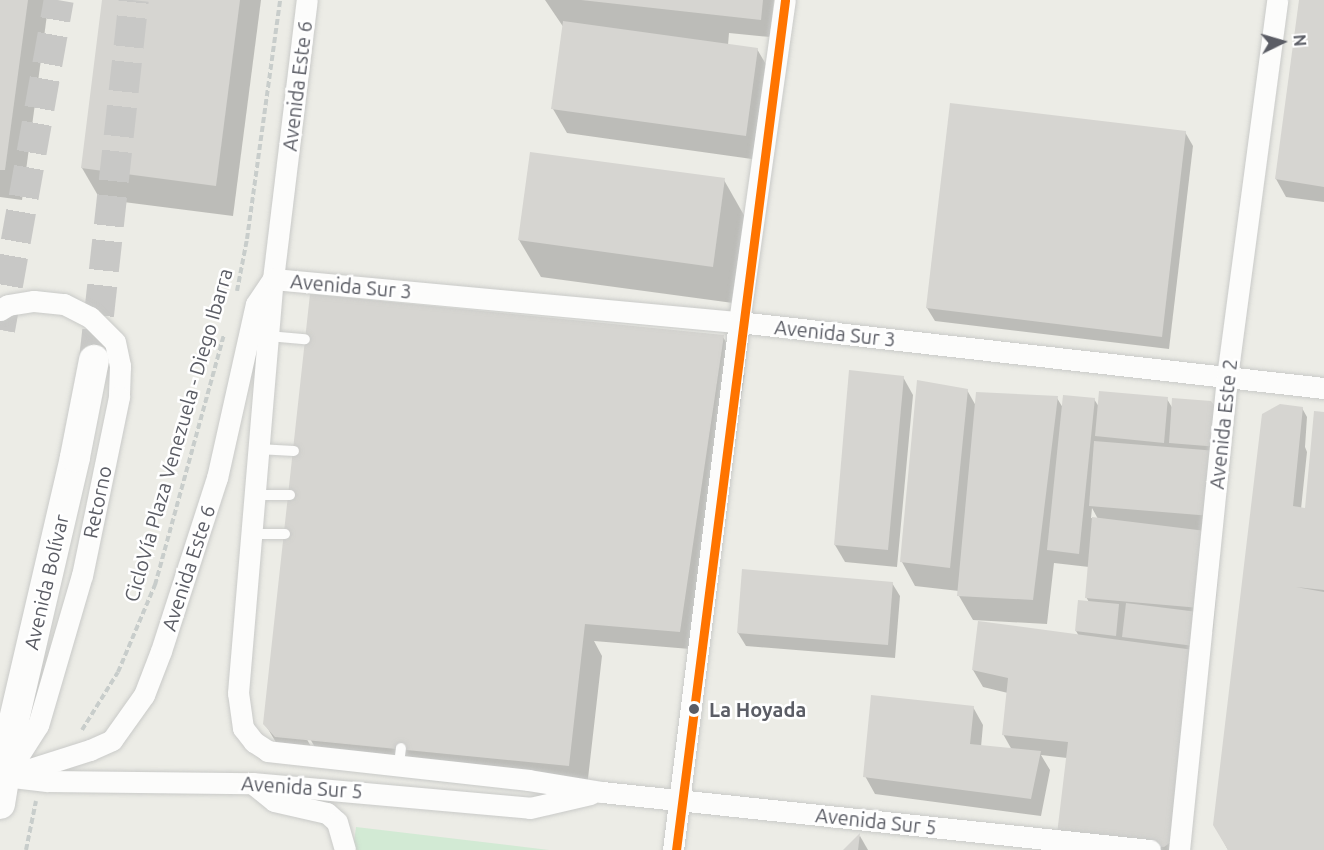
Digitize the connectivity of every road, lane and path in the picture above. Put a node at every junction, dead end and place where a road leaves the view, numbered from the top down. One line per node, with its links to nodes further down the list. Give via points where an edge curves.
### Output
1 (280, 0): 6 (path, CicloVía Plaza Venezuela - Diego Ibarra, via 247,239)
2 (308, 0): 5 (street, Avenida Este 6)
3 (785, 0): 8 (street)
4 (1277, 0): 13 (street, Avenida Este 2)
5 (273, 279): 8 (street, Avenida Sur 3, via 460,302); 10 (street, Avenida Este 6); 22 (street, Avenida Este 6, via 256,304 217,478 144,695 112,740)
6 (235, 296)
7 (0, 310): 25 (street, Retorno, via 34,301 64,304 90,317 115,342 120,366 119,398 82,575 38,725)
8 (739, 322): 13 (street, Avenida Sur 3); 27 (street)
9 (226, 329): 22 (path, CicloVía Plaza Venezuela - Diego Ibarra, via 154,585 118,672)
10 (268, 336): 11 (lane); 15 (street, Avenida Este 6)
11 (306, 339)
12 (94, 360): 25 (main road, Avenida Bolívar)
13 (1227, 377): 14 (street, Avenida Sur 3); 32 (street, Avenida Este 2)
14 (1324, 388)
15 (258, 449): 16 (lane); 17 (street, Avenida Este 6)
16 (294, 451)
17 (255, 495): 18 (lane); 19 (street, Avenida Este 6)
18 (290, 495)
19 (251, 534): 20 (lane); 21 (street, Avenida Este 6, via 238,693 243,728)
20 (285, 534)
21 (254, 742): 26 (street, Avenida Sur 5, via 268,751 400,756)
22 (67, 756): 25 (street, Avenida Este 6)
23 (47, 781): 24 (street, Avenida Sur 5); 25 (street, Avenida Sur 5); 28 (path, via 33,807)
24 (252, 783): 26 (street, Avenida Sur 5, via 530,808); 29 (street, via 274,801 327,813 337,822)
25 (2, 786)
26 (602, 792): 27 (street, Avenida Sur 5)
27 (680, 801): 30 (street); 31 (street, Avenida Sur 5)
28 (26, 850)
29 (345, 850)
30 (673, 850)
31 (1150, 850)
32 (1179, 850)

